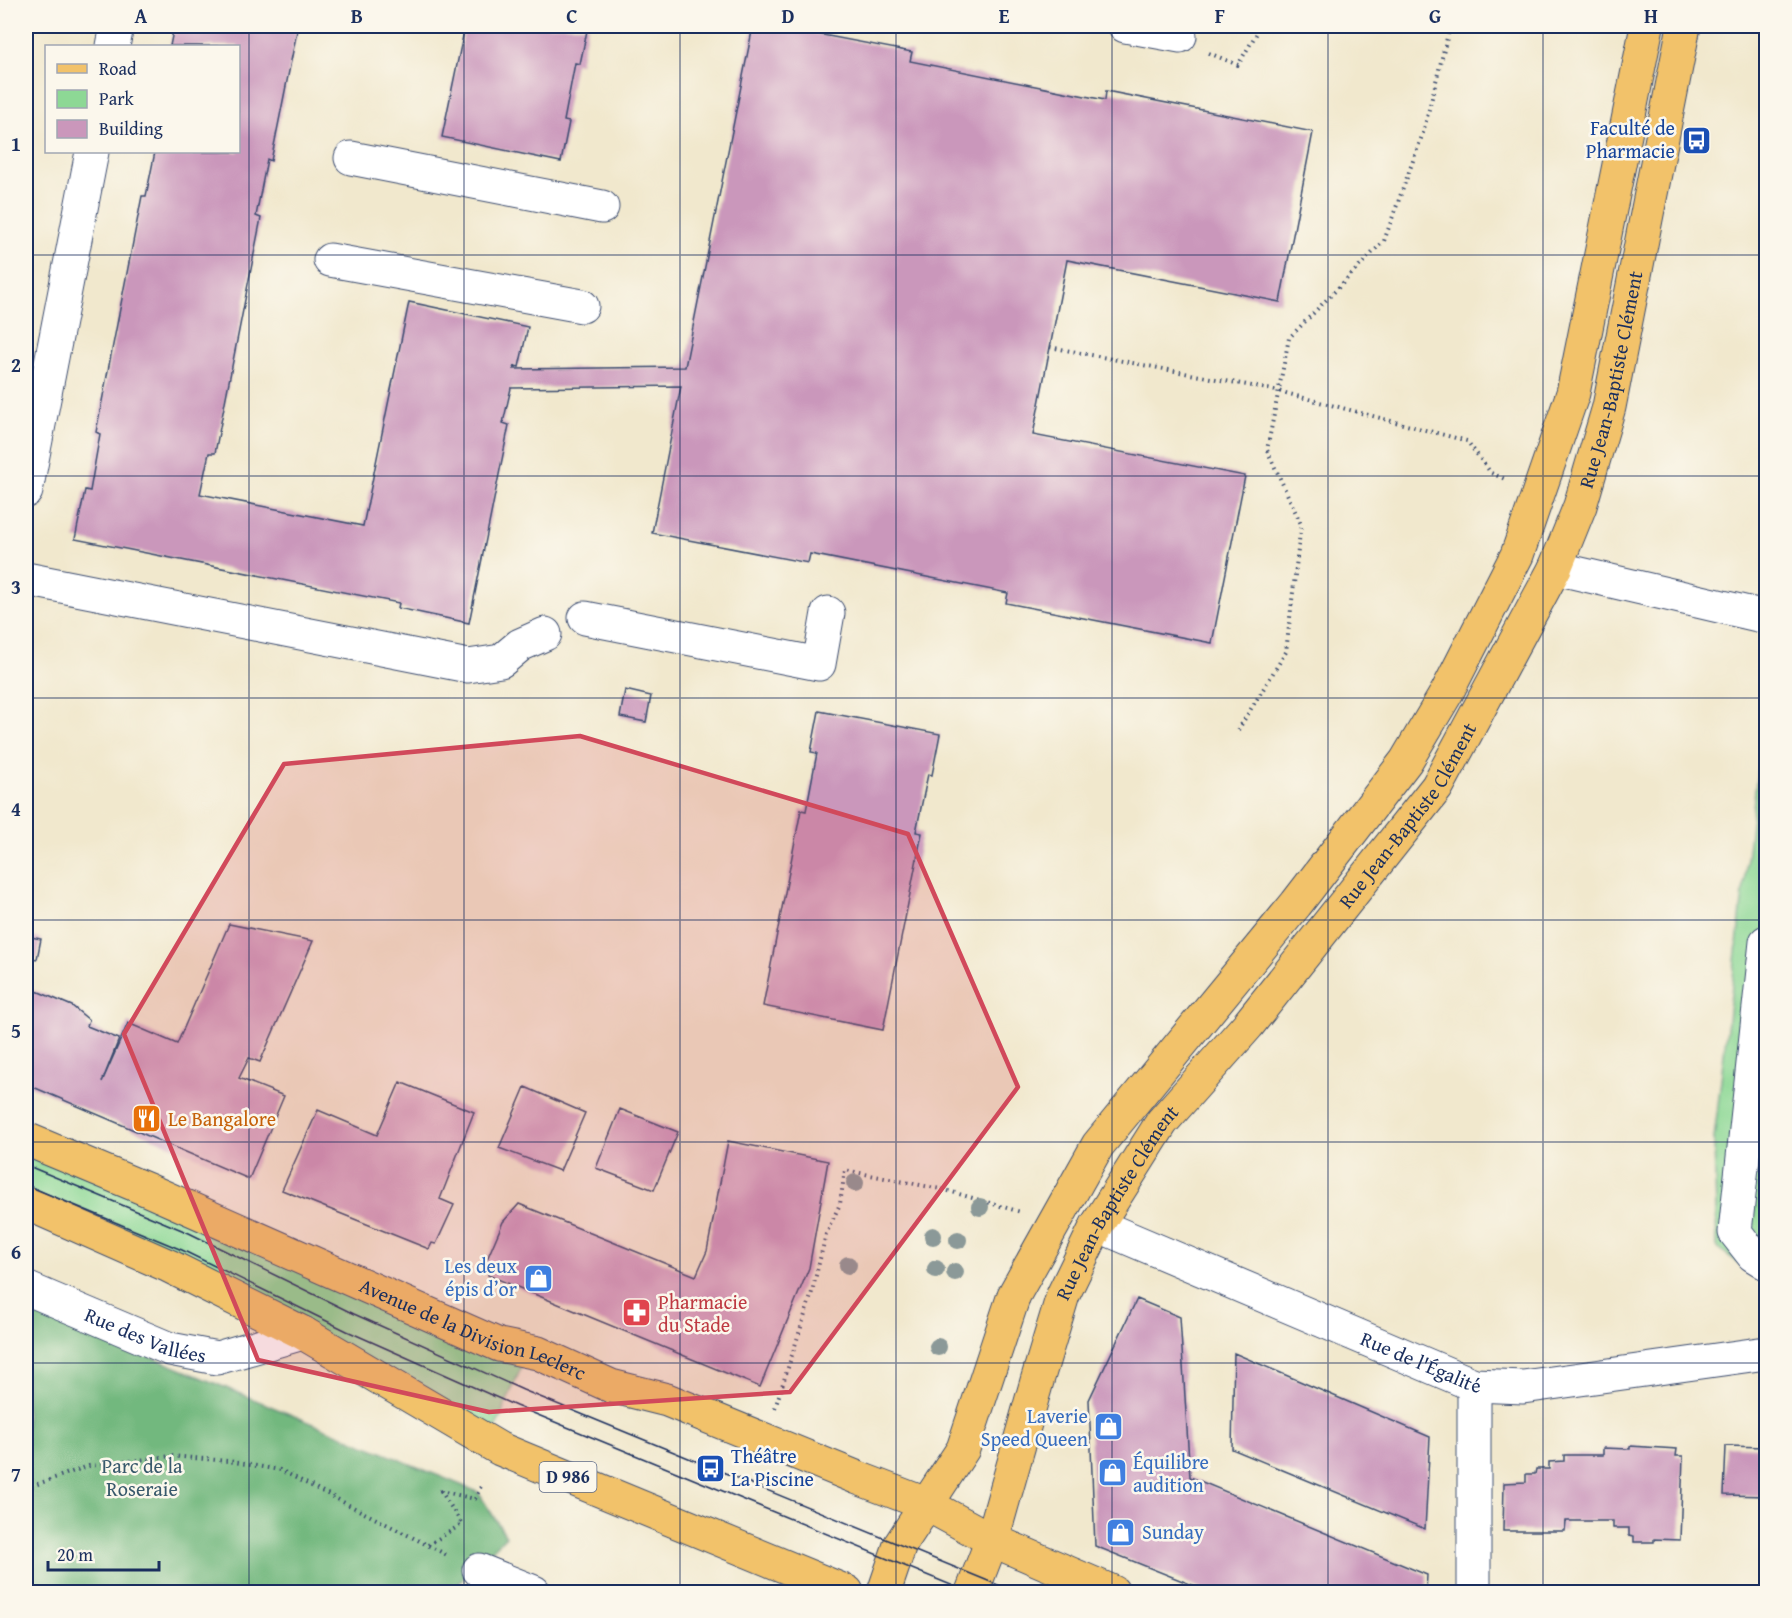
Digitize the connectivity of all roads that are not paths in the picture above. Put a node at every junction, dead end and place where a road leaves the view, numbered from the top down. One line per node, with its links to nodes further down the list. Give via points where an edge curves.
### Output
1 (117, 26): 6 (street)
2 (1125, 26): 5 (street)
3 (1647, 26): 29 (main road, Rue Jean-Baptiste Clément, via 1573,393 1517,555 1447,692 1406,761 1296,904 1098,1145 1014,1295 963,1449)
4 (1684, 26): 13 (main road, Rue Jean-Baptiste Clément, via 1609,407 1580,506)
5 (1180, 36)
6 (113, 45)
7 (92, 153): 12 (street)
8 (351, 158): 9 (street)
9 (602, 207)
10 (330, 260): 11 (street)
11 (582, 306)
12 (26, 491)
13 (1555, 568): 16 (street); 23 (main road, Rue Jean-Baptiste Clément, via 1437,787 1248,1026 1162,1122)
14 (26, 579): 18 (street, via 468,666 501,661 520,645)
15 (828, 613): 17 (street, via 819,664)
16 (1767, 617)
17 (585, 618)
18 (545, 634)
19 (1767, 942): 20 (street)
20 (1764, 988): 24 (street, via 1735,1232 1753,1255)
21 (26, 1139): 29 (main road, Avenue de la Division Leclerc, via 499,1345 538,1353 611,1386 667,1400)
22 (26, 1203): 26 (main road, via 169,1266)
23 (1097, 1225): 28 (street, Rue de l'Égalité); 30 (main road, Rue Jean-Baptiste Clément, via 1063,1295)
24 (1767, 1263)
25 (26, 1288): 26 (street, Rue des Vallées, via 170,1348 217,1358)
26 (303, 1333): 33 (main road, D 986, via 500,1449)
27 (1767, 1353): 28 (street, Rue de l'Égalité, via 1523,1387)
28 (1473, 1385): 37 (street)
29 (926, 1504): 30 (main road, Avenue de la Division Leclerc); 34 (main road, Rue Jean-Baptiste Clément, via 900,1545)
30 (992, 1540): 35 (main road, Rue Jean-Baptiste Clément); 36 (main road)
31 (479, 1570): 32 (street)
32 (534, 1593)
33 (847, 1593)
34 (884, 1593)
35 (972, 1593)
36 (1113, 1593)
37 (1474, 1593)

